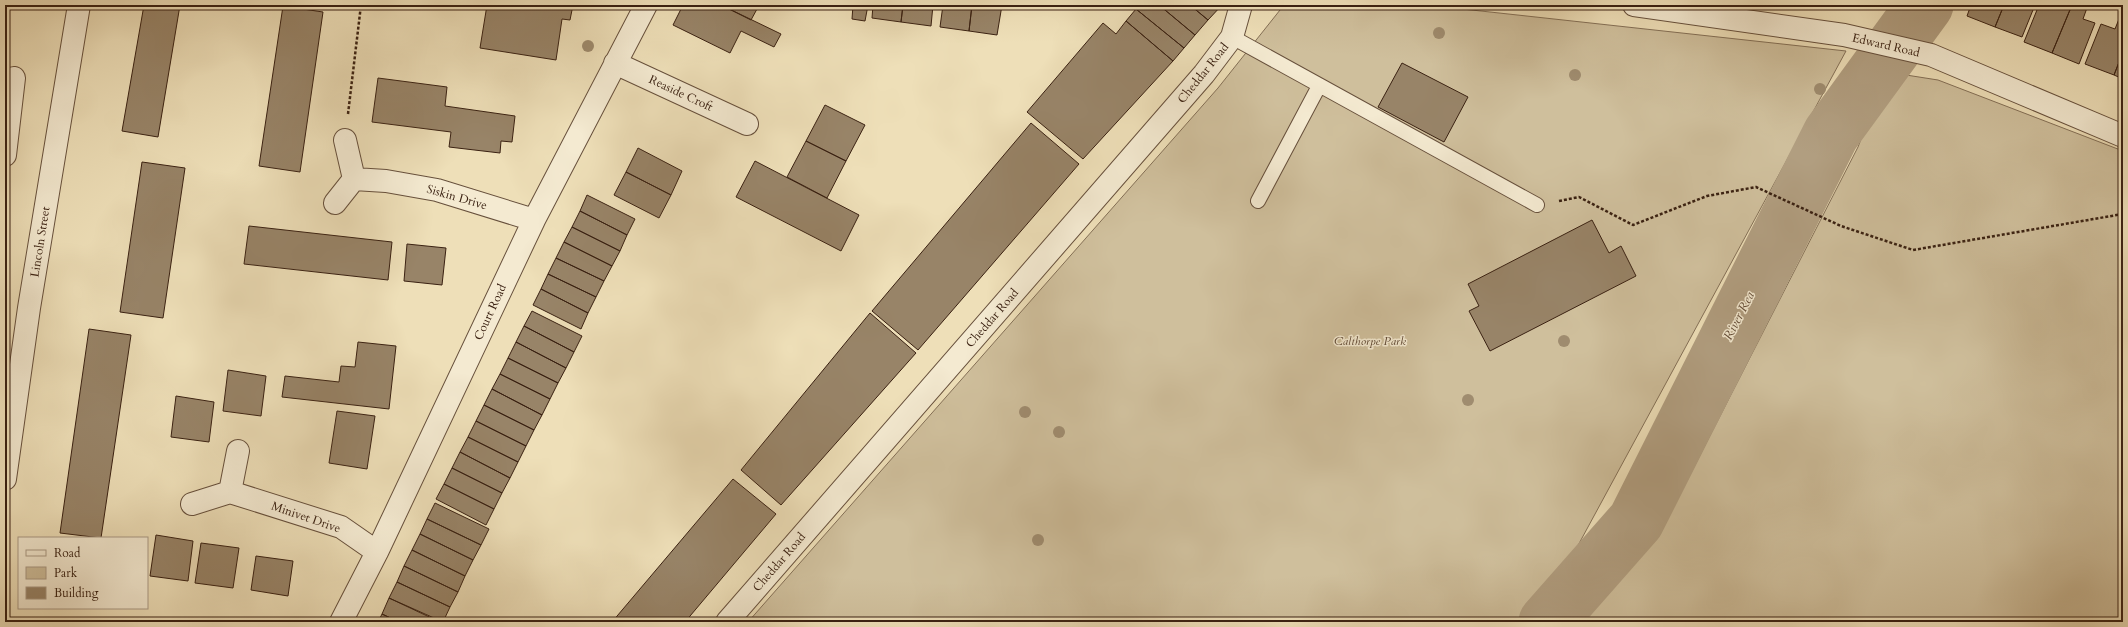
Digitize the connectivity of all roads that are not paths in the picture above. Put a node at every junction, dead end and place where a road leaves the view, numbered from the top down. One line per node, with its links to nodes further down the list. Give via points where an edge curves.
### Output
1 (79, 5): 21 (street, Lincoln Street, via 29,308)
2 (646, 5): 7 (street, Court Road)
3 (1241, 5): 6 (street, Cheddar Road)
4 (1634, 5): 5 (street, Edward Road)
5 (1704, 10): 12 (street, Edward Road, via 1844,35 1931,55)
6 (1232, 37): 9 (lane); 26 (street, Cheddar Road, via 1199,80)
7 (615, 63): 10 (street, Reaside Croft); 19 (street, Court Road)
8 (14, 78): 11 (street)
9 (1319, 86): 16 (lane); 18 (lane)
10 (747, 124)
11 (7, 127): 14 (street)
12 (2123, 136)
13 (345, 140): 15 (street)
14 (5, 155)
15 (354, 179): 17 (street); 19 (street, Siskin Drive, via 386,181 438,190)
16 (1258, 201)
17 (335, 203)
18 (1537, 205)
19 (534, 220): 24 (street, Court Road)
20 (238, 450): 22 (street)
21 (5, 479)
22 (230, 492): 23 (street); 24 (street, Minivet Drive, via 341,527)
23 (192, 504)
24 (376, 552): 25 (street, Court Road)
25 (341, 622)
26 (727, 622)

